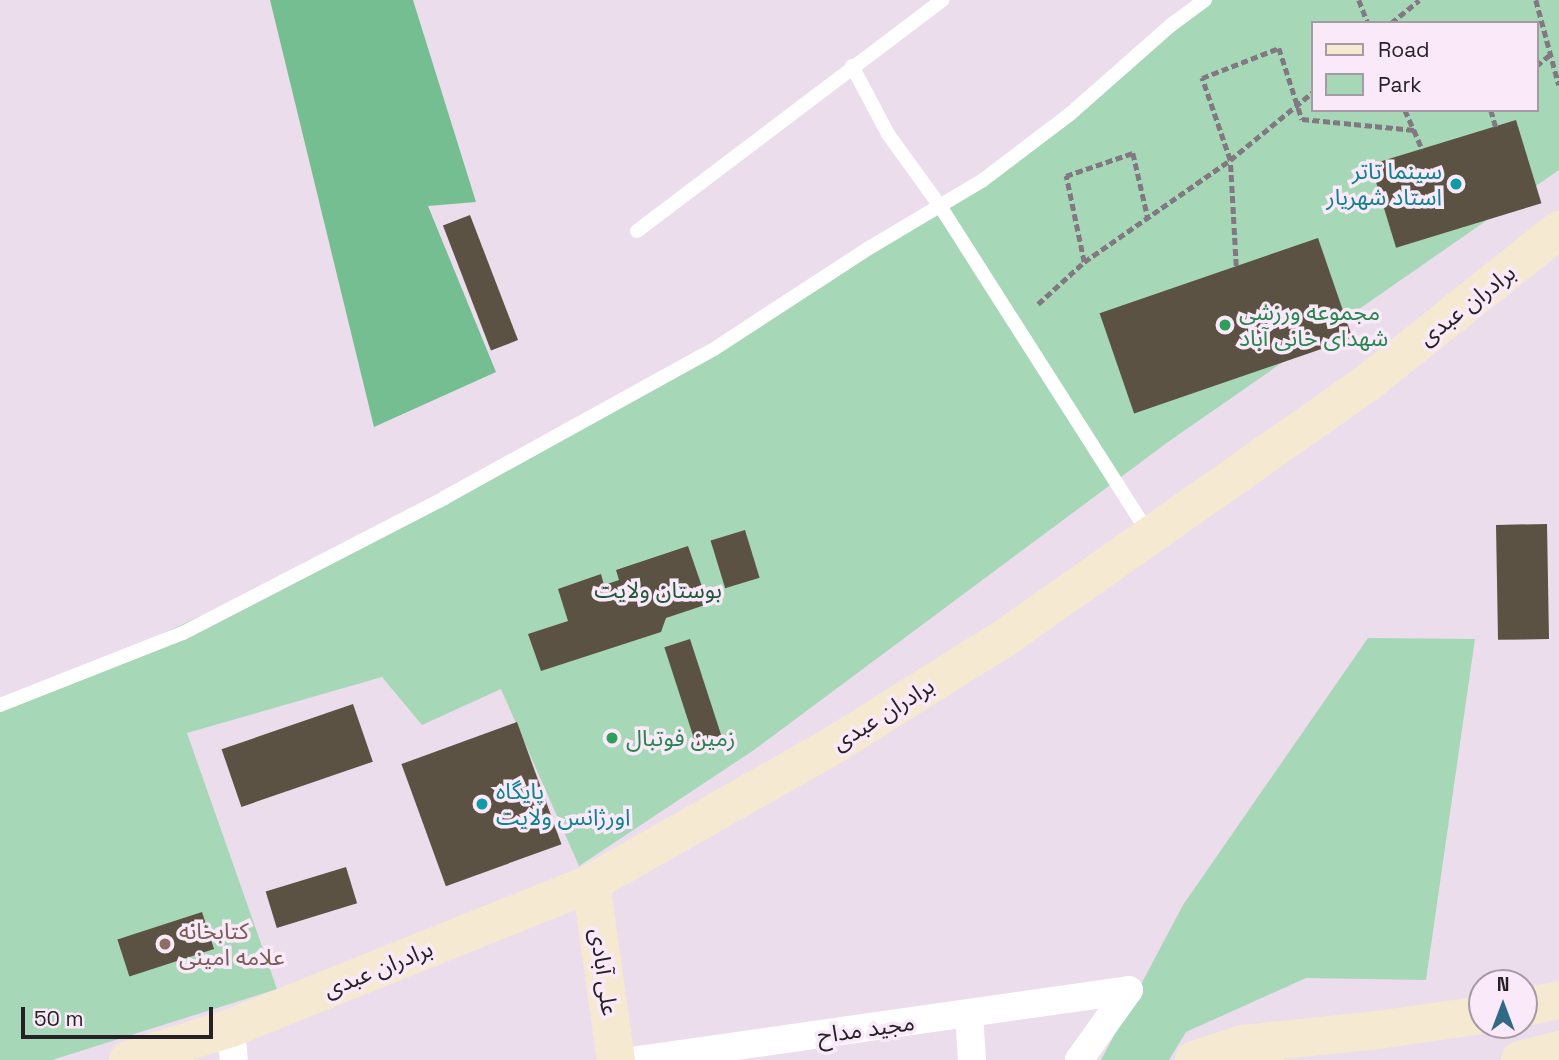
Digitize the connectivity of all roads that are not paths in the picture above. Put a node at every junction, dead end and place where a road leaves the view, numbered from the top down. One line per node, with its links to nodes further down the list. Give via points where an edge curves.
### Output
1 (942, 0): 3 (lane)
2 (1205, 0): 4 (lane, via 1070,114 983,180)
3 (852, 66): 4 (lane, via 888,134); 6 (lane)
4 (940, 206): 7 (lane); 8 (lane, via 713,349 444,498 183,633)
5 (1559, 230): 7 (main road, برادران عبدی, via 1366,384)
6 (637, 231)
7 (1150, 536): 9 (main road, برادران عبدی, via 1003,639 885,713)
8 (0, 705)
9 (591, 884): 14 (main road, برادران عبدی); 18 (main road, علی آبادی)
10 (1559, 1000): 11 (main road)
11 (1538, 1004)
12 (969, 1014): 19 (street, مجید مداح); 20 (street); 21 (street, مجید مداح, via 1129,990)
13 (1468, 1017): 15 (main road)
14 (233, 1044): 17 (main road, برادران عبدی)
15 (1243, 1044): 22 (main road); 23 (main road)
16 (1559, 1050): 24 (main road)
17 (128, 1060)
18 (616, 1060)
19 (638, 1060)
20 (972, 1060)
21 (1079, 1060)
22 (1194, 1060)
23 (1303, 1060)
24 (1520, 1060)

